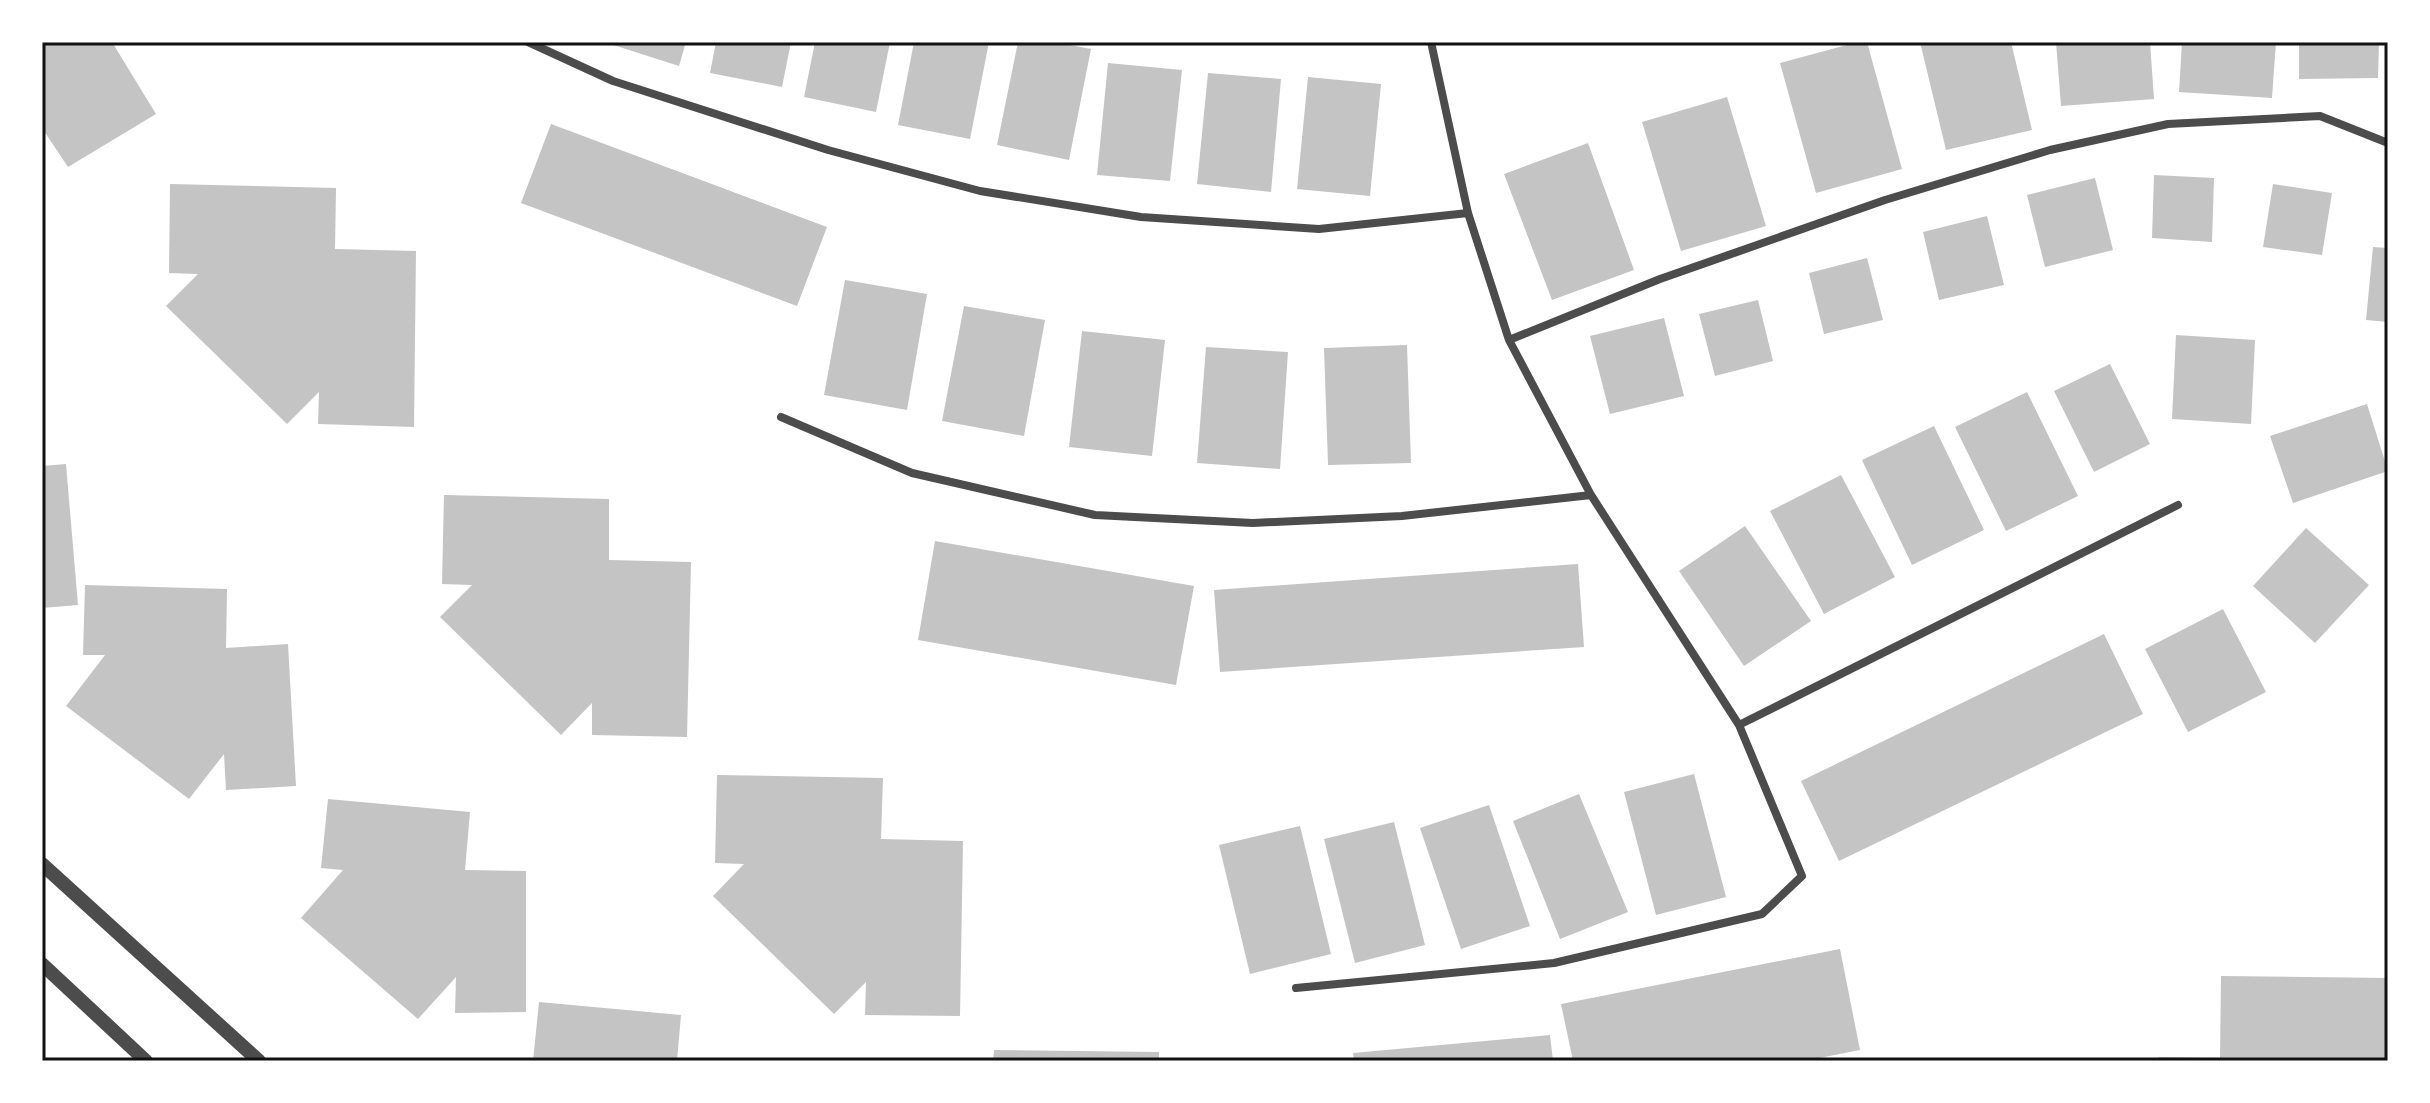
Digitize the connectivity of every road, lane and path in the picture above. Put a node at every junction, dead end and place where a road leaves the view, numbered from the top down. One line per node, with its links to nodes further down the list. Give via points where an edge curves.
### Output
1 (1431, 42): 4 (street)
2 (534, 43): 4 (street, via 613,81 828,150 980,191 1141,217 1319,229)
3 (2388, 143): 5 (street, via 2320,116 2168,124 2050,150 1885,200)
4 (1468, 213): 5 (street)
5 (1509, 340): 7 (street)
6 (781, 417): 7 (street, via 912,473 1095,515 1253,523 1402,516)
7 (1591, 495): 9 (street)
8 (2178, 505): 9 (street)
9 (1739, 725): 12 (street, via 1802,876 1762,914 1554,963)
10 (42, 864): 14 (street)
11 (42, 964): 13 (street)
12 (1296, 988)
13 (146, 1061)
14 (259, 1061)

